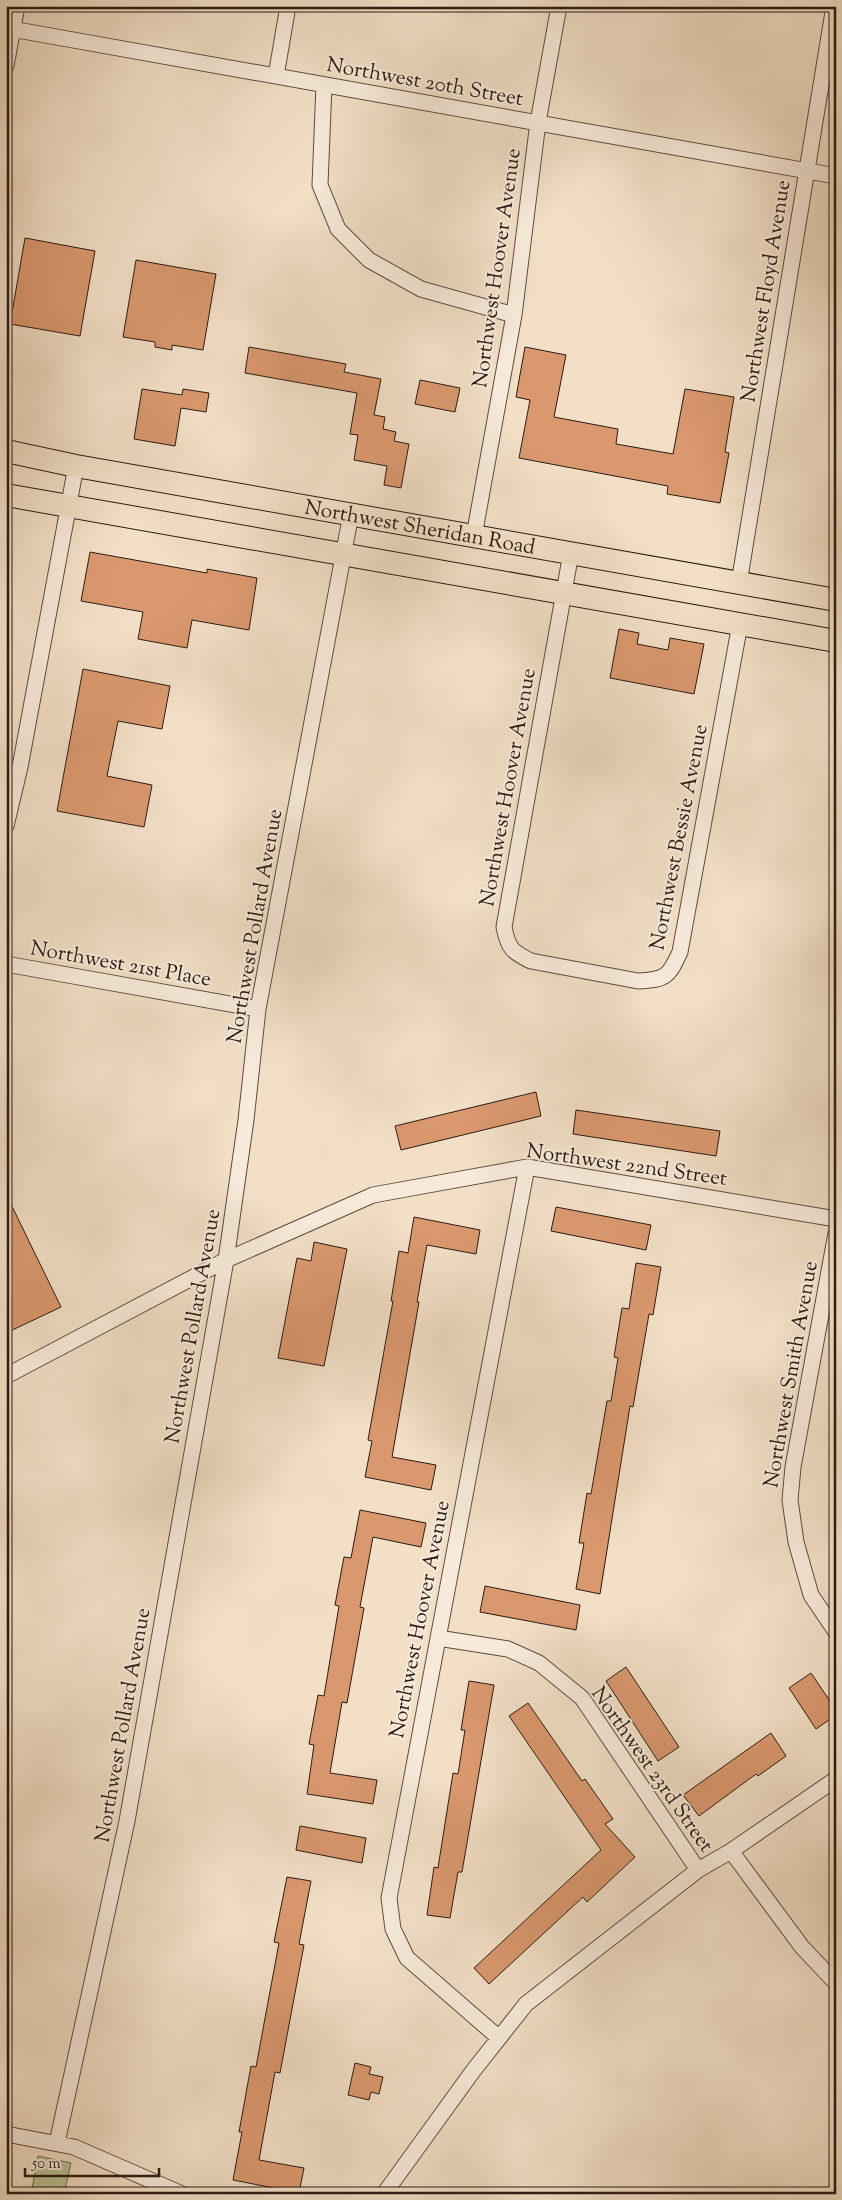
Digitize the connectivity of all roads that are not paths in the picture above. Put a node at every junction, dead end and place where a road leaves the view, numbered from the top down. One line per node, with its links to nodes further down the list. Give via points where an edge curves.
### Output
1 (17, 6): 5 (street)
2 (288, 6): 7 (street)
3 (559, 6): 9 (street, Northwest Hoover Avenue)
4 (834, 6): 10 (street, Northwest Floyd Avenue)
5 (10, 28): 6 (street); 7 (street, Northwest 20th Street)
6 (6, 66)
7 (276, 76): 8 (street, Northwest 20th Street)
8 (324, 85): 9 (street, Northwest 20th Street); 12 (street, via 320,185 338,229 370,260 421,289)
9 (538, 122): 10 (street, Northwest 20th Street); 12 (street, Northwest Hoover Avenue)
10 (806, 171): 11 (street, Northwest 20th Street); 21 (street, Northwest Floyd Avenue)
11 (836, 176)
12 (514, 315): 18 (street, Northwest Hoover Avenue)
13 (6, 451): 14 (main road, Northwest Sheridan Road)
14 (76, 466): 16 (street); 17 (main road, Northwest Sheridan Road)
15 (6, 495): 16 (main road, Northwest Sheridan Road)
16 (69, 505): 20 (main road, Northwest Sheridan Road); 26 (street, via 17,786)
17 (351, 514): 18 (main road, Northwest Sheridan Road); 20 (street, Northwest Pollard Avenue)
18 (474, 536): 19 (main road, Northwest Sheridan Road)
19 (571, 553): 21 (main road, Northwest Sheridan Road); 22 (street, Northwest Hoover Avenue)
20 (344, 554): 22 (main road, Northwest Sheridan Road); 29 (street, Northwest Pollard Avenue)
21 (739, 583): 23 (main road, Northwest Sheridan Road)
22 (564, 593): 24 (main road, Northwest Sheridan Road); 28 (street, Northwest Hoover Avenue, via 504,927 507,942 515,954 531,961)
23 (836, 600)
24 (740, 624): 25 (main road, Northwest Sheridan Road); 28 (street, Northwest Bessie Avenue, via 680,952 670,973 657,980 638,981)
25 (836, 641)
26 (6, 826)
27 (6, 964): 29 (street, Northwest 21st Place)
28 (587, 972)
29 (258, 1009): 33 (street, Northwest Pollard Avenue)
30 (527, 1166): 31 (street, Northwest 22nd Street); 33 (street, Northwest 22nd Street, via 373,1195); 36 (street, Northwest Hoover Avenue)
31 (836, 1219)
32 (836, 1233): 35 (street, Northwest Smith Avenue, via 790,1500 796,1542 811,1595)
33 (226, 1260): 34 (street, Northwest 22nd Street); 43 (street, Northwest Pollard Avenue, via 127,1821)
34 (6, 1376)
35 (836, 1632)
36 (438, 1638): 39 (street, Northwest 23rd Street, via 508,1649 539,1663 582,1698); 41 (street, Northwest Hoover Avenue, via 389,1898 393,1930 407,1958)
37 (836, 1779): 38 (street)
38 (731, 1851): 39 (street); 40 (street, Northwest 23rd Street, via 802,1947)
39 (698, 1870): 41 (street, via 526,2004)
40 (836, 1983)
41 (498, 2038): 45 (street)
42 (6, 2134): 43 (street)
43 (57, 2143): 44 (street, via 94,2155)
44 (182, 2194)
45 (384, 2194)

